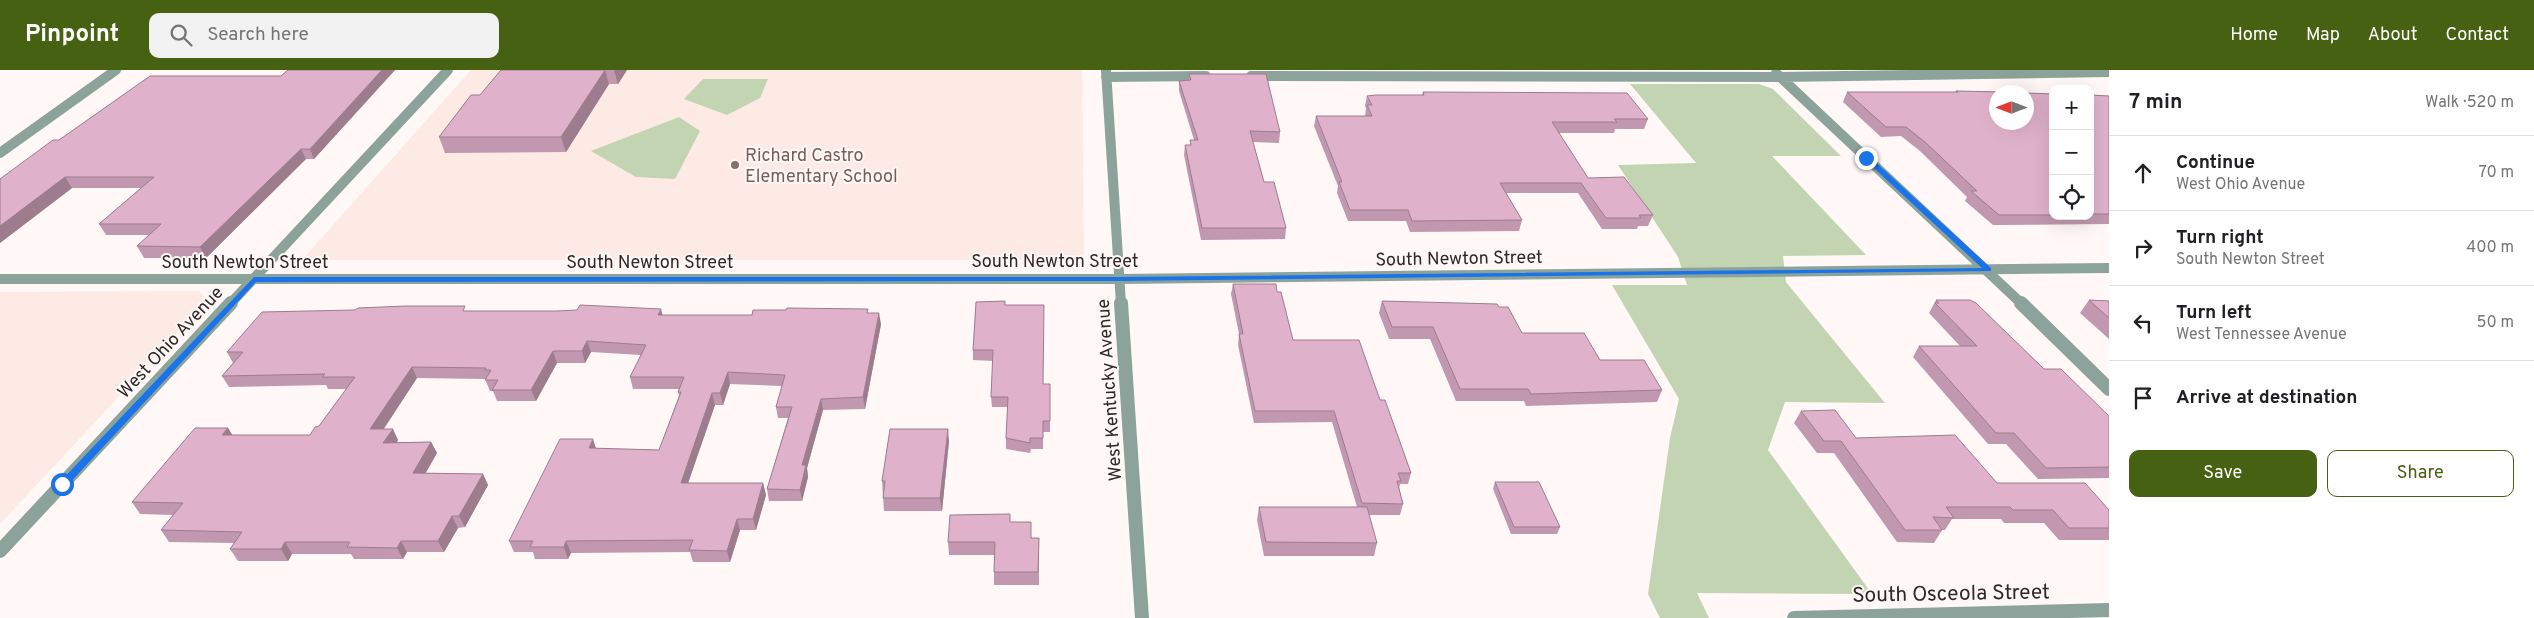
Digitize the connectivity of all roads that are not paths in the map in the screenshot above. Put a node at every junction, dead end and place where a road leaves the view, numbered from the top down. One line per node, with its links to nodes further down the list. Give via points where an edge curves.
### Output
1 (116, 70): 8 (street)
2 (448, 70): 12 (street, West Ohio Avenue)
3 (2109, 72): 5 (street)
4 (1106, 73): 6 (street); 13 (street, West Kentucky Avenue)
5 (1776, 73): 7 (street); 10 (street)
6 (1215, 76)
7 (1245, 76)
8 (0, 153)
9 (2109, 268): 10 (street, South Newton Street)
10 (1988, 270): 13 (street, South Newton Street); 14 (street)
11 (0, 279): 12 (street, South Newton Street)
12 (254, 279): 13 (street, South Newton Street); 15 (street, West Ohio Avenue)
13 (1120, 279): 17 (street, West Kentucky Avenue)
14 (2109, 389)
15 (0, 551)
16 (2109, 610): 18 (street, South Osceola Street)
17 (1142, 618)
18 (1794, 618)

